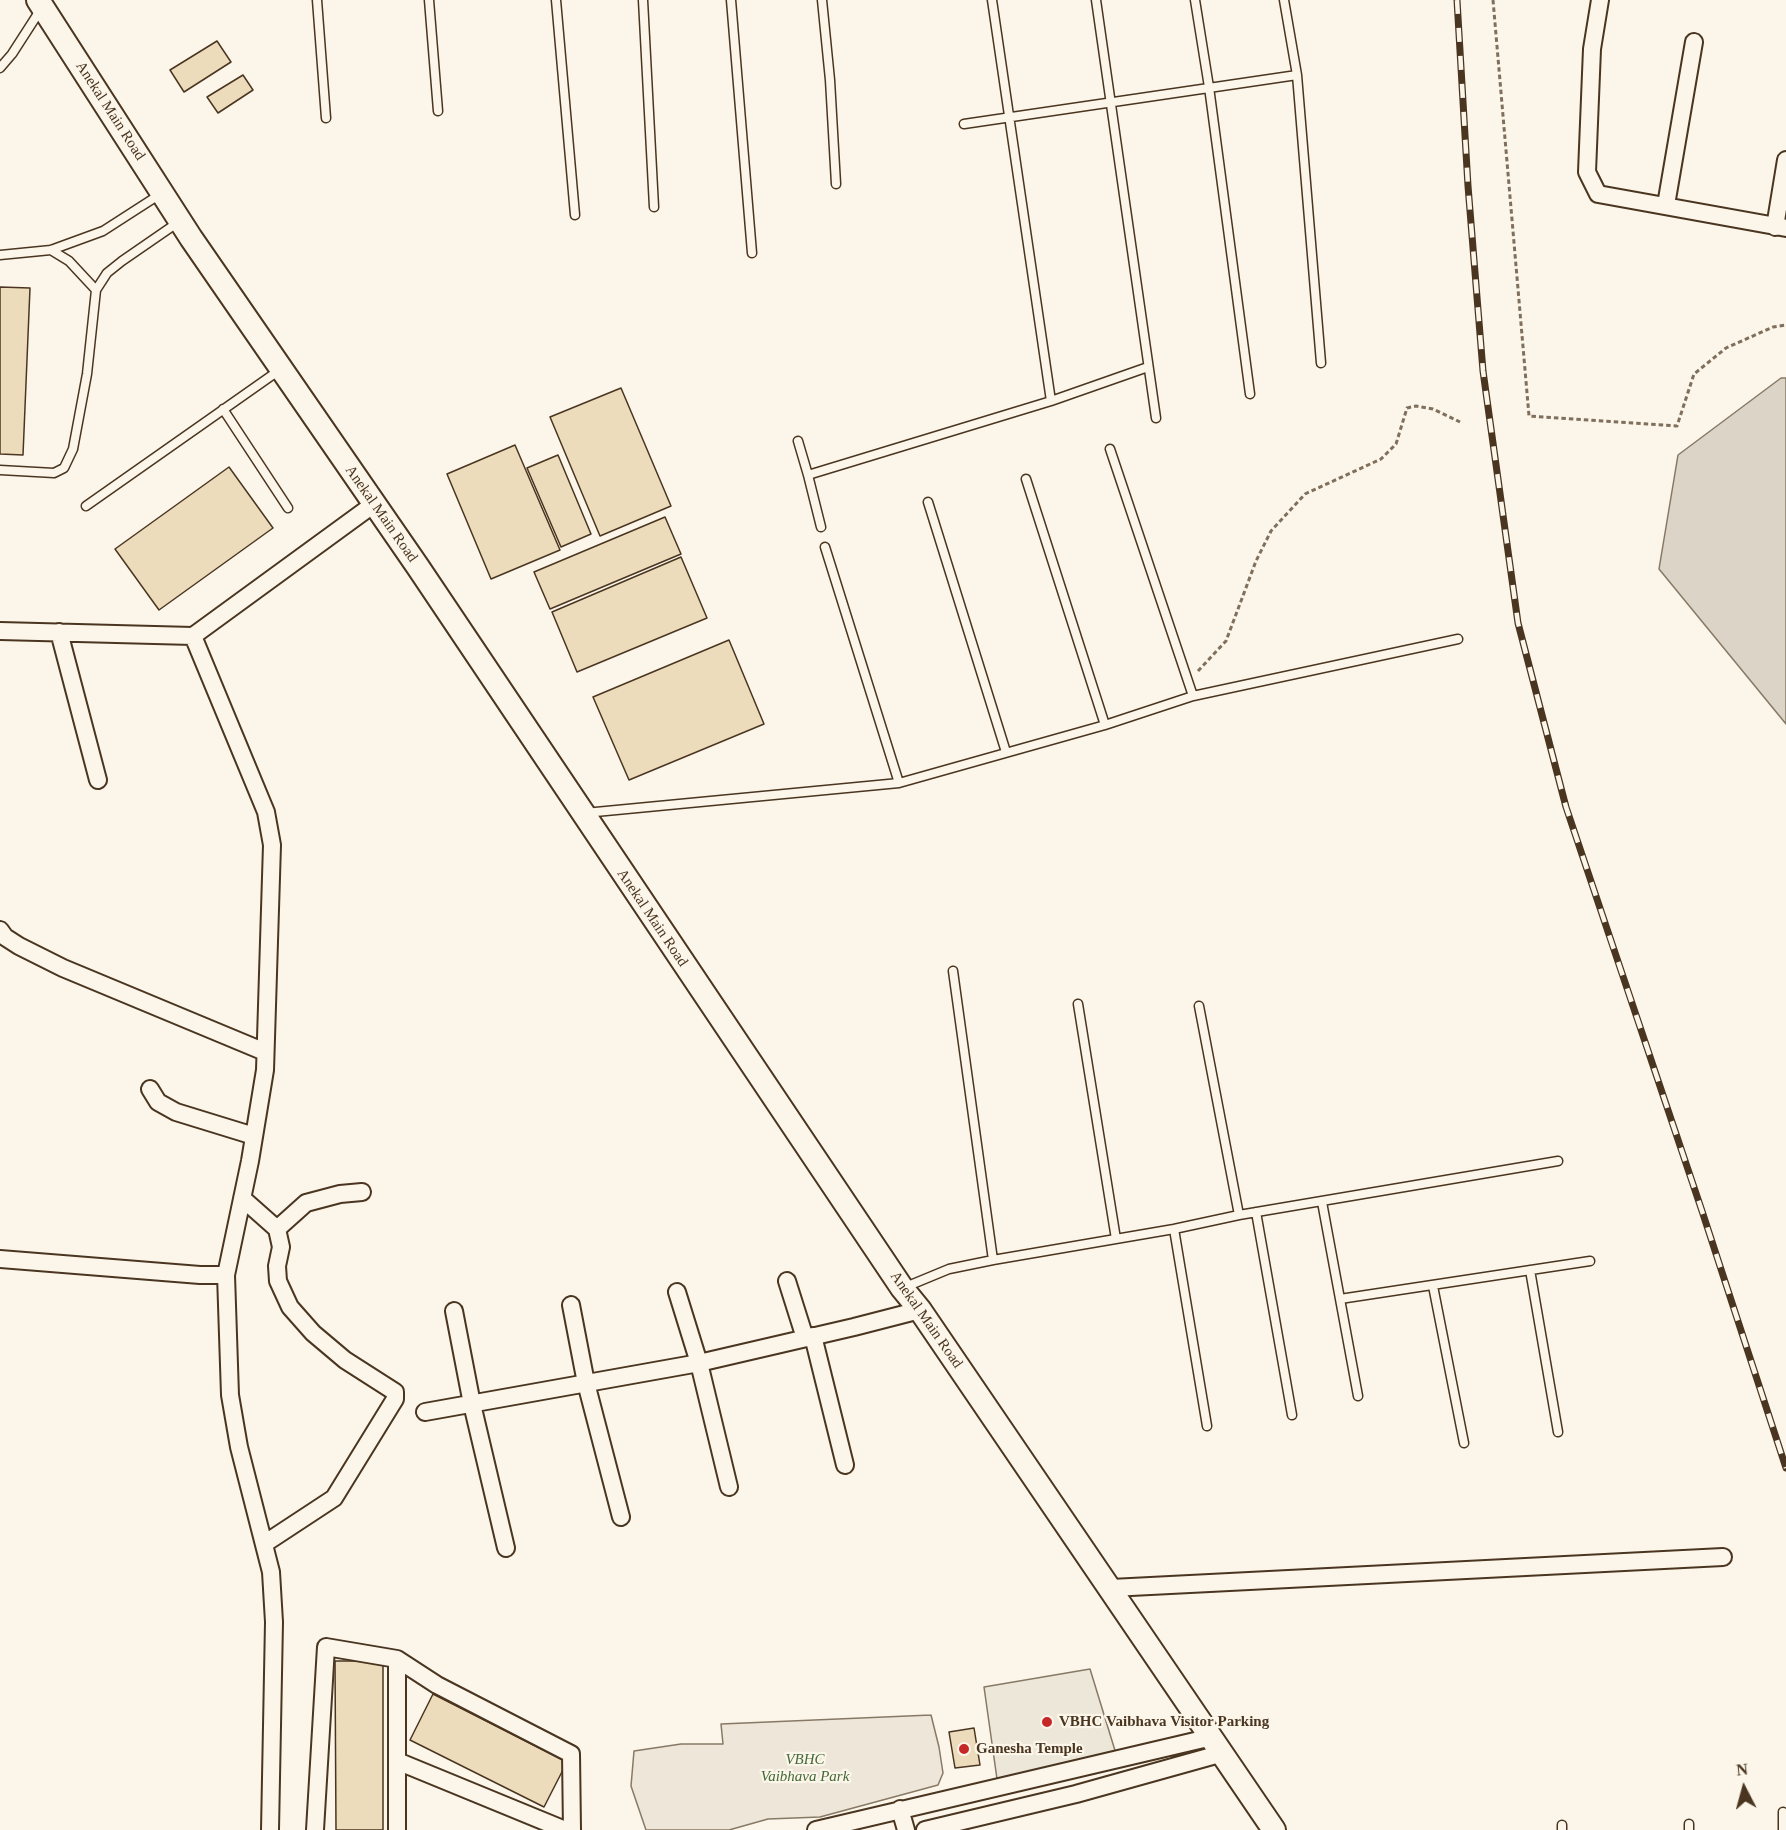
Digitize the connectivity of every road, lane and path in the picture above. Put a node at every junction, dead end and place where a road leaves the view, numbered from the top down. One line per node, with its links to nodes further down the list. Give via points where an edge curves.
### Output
1 (317, 0): 20 (lane)
2 (429, 0): 19 (lane)
3 (556, 0): 28 (lane)
4 (643, 0): 27 (lane)
5 (731, 0): 32 (lane)
6 (822, 0): 24 (lane)
7 (992, 0): 21 (lane)
8 (1095, 0): 18 (lane)
9 (1195, 0): 17 (lane)
10 (1284, 0): 16 (lane)
11 (1493, 0): 35 (path, via 1529,416 1677,426 1694,374 1726,348)
12 (1600, 0): 26 (street, via 1592,49 1587,172 1598,194)
13 (40, 3): 15 (lane); 25 (main road, Anekal Main Road)
14 (1694, 42): 26 (street)
15 (0, 68)
16 (1297, 75): 17 (lane); 36 (lane)
17 (1209, 87): 18 (lane); 39 (lane)
18 (1110, 102): 21 (lane); 37 (lane)
19 (438, 111)
20 (326, 118)
21 (1009, 118): 22 (lane); 40 (lane)
22 (964, 124)
23 (1786, 160): 30 (street)
24 (836, 184)
25 (162, 193): 29 (main road, Anekal Main Road); 31 (lane, via 103,231)
26 (1666, 205): 30 (street)
27 (654, 207)
28 (575, 216)
29 (180, 221): 34 (lane, via 107,273); 38 (main road, Anekal Main Road)
30 (1780, 227)
31 (51, 250): 33 (lane); 34 (lane, via 69,261)
32 (752, 253)
33 (0, 255)
34 (96, 290): 46 (lane, via 87,375 73,449 64,468 54,472)
35 (1786, 325)
36 (1321, 363)
37 (1148, 367): 40 (lane); 42 (lane)
38 (281, 368): 41 (lane); 50 (main road, Anekal Main Road)
39 (1250, 394)
40 (1051, 401): 47 (lane)
41 (223, 409): 51 (lane); 52 (lane)
42 (1156, 418)
43 (1460, 422): 59 (path, via 1433,409 1407,408 1396,444 1381,459 1305,494 1271,531 1226,642)
44 (798, 441): 47 (lane)
45 (1110, 449): 59 (lane)
46 (0, 470)
47 (808, 475): 53 (lane)
48 (1026, 479): 61 (lane)
49 (928, 502): 62 (lane)
50 (374, 504): 57 (street); 65 (main road, Anekal Main Road)
51 (86, 506)
52 (288, 508)
53 (821, 527)
54 (825, 547): 64 (lane)
55 (0, 631): 56 (street)
56 (59, 632): 57 (street); 63 (street)
57 (193, 636): 70 (street, via 266,812 272,845)
58 (1458, 639): 60 (lane)
59 (1188, 682): 60 (lane)
60 (1193, 696): 61 (lane)
61 (1105, 725): 62 (lane)
62 (1006, 752): 64 (lane)
63 (98, 780)
64 (899, 783): 65 (lane)
65 (582, 814): 89 (main road, Anekal Main Road)
66 (0, 930): 70 (street, via 19,946 63,968)
67 (953, 971): 83 (lane)
68 (1078, 1004): 81 (lane)
69 (1199, 1006): 78 (lane)
70 (266, 1052): 72 (street)
71 (150, 1089): 72 (street, via 158,1102 176,1112)
72 (254, 1136): 75 (street)
73 (1558, 1161): 76 (lane)
74 (362, 1192): 79 (street, via 306,1203)
75 (242, 1198): 79 (street); 86 (street)
76 (1322, 1202): 77 (lane); 91 (lane)
77 (1256, 1212): 78 (lane); 101 (lane)
78 (1239, 1215): 80 (lane)
79 (278, 1229): 108 (street, via 278,1281 290,1307 332,1350 396,1395 334,1498)
80 (1174, 1229): 81 (lane); 102 (lane)
81 (1116, 1239): 83 (lane)
82 (0, 1259): 86 (street)
83 (993, 1260): 89 (lane, via 949,1269)
84 (1590, 1261): 85 (lane)
85 (1530, 1270): 88 (lane); 103 (lane)
86 (226, 1275): 108 (street, via 230,1395)
87 (787, 1281): 95 (street)
88 (1433, 1286): 91 (lane); 104 (lane)
89 (902, 1288): 93 (main road, Anekal Main Road)
90 (677, 1292): 96 (street)
91 (1340, 1299): 98 (lane)
92 (571, 1305): 97 (street)
93 (920, 1310): 95 (street); 111 (main road, Anekal Main Road)
94 (454, 1311): 99 (street)
95 (809, 1337): 96 (street); 105 (street)
96 (699, 1363): 97 (street); 106 (street)
97 (586, 1383): 99 (street); 107 (street)
98 (1358, 1396)
99 (472, 1404): 100 (street); 109 (street)
100 (425, 1412)
101 (1292, 1415)
102 (1207, 1426)
103 (1558, 1432)
104 (1464, 1443)
105 (845, 1465)
106 (729, 1487)
107 (621, 1517)
108 (264, 1544): 117 (street, via 271,1572 274,1622)
109 (506, 1548)
110 (1723, 1557): 111 (street)
111 (1111, 1588): 113 (main road, Anekal Main Road)
112 (397, 1659): 114 (street); 118 (street, via 326,1647); 121 (street, via 437,1685 571,1754)
113 (1217, 1745): 115 (street); 124 (street, via 1076,1794); 125 (main road, Anekal Main Road)
114 (397, 1761): 119 (street); 120 (street)
115 (900, 1809): 122 (street); 123 (street)
116 (1783, 1812): 126 (lane)
117 (270, 1830)
118 (315, 1830)
119 (397, 1830)
120 (565, 1830)
121 (572, 1830)
122 (816, 1830)
123 (906, 1830)
124 (925, 1830)
125 (1274, 1830)
126 (1783, 1830)

